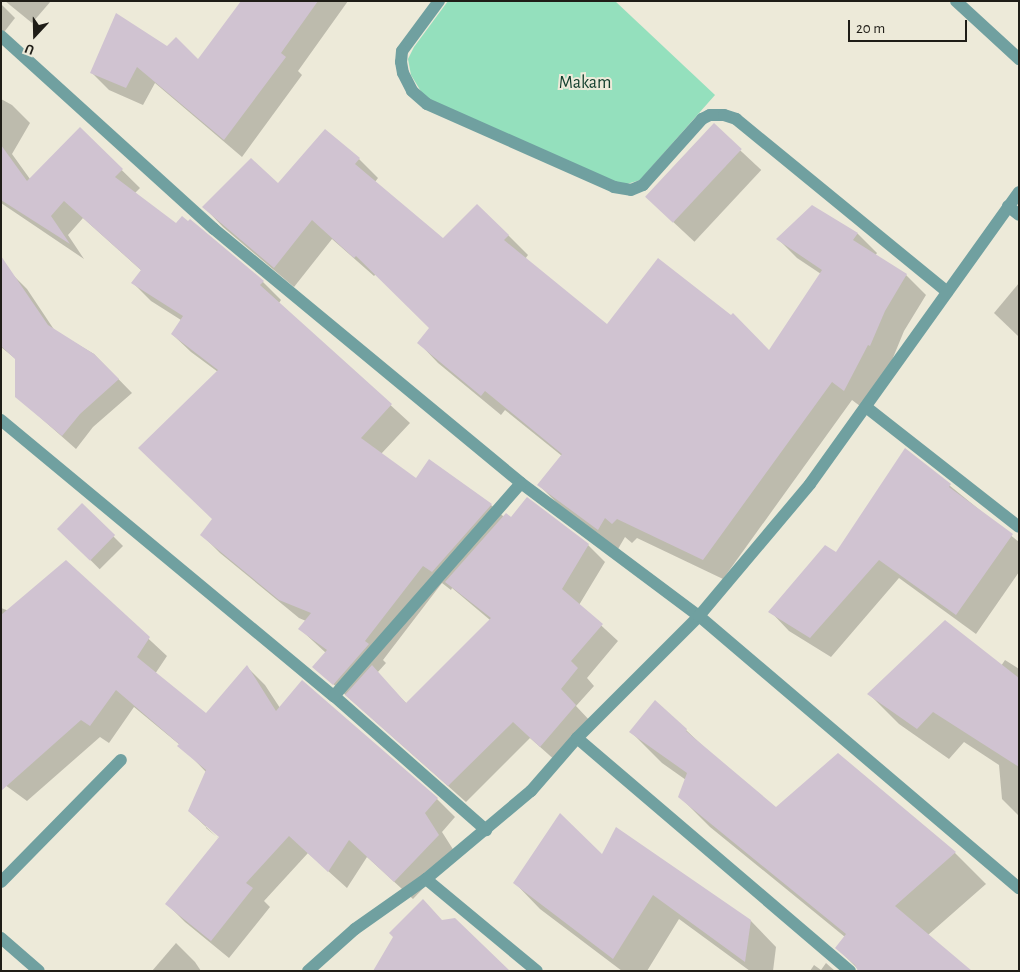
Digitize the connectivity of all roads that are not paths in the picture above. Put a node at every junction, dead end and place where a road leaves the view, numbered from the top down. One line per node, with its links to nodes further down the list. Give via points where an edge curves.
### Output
1 (439, 1): 8 (street, via 402,51 403,73 412,91 427,104 614,187 631,190 643,185 702,119 710,115 724,115 736,119)
2 (956, 1): 4 (street)
3 (1, 36): 11 (street, via 214,229)
4 (1019, 59)
5 (1019, 192): 6 (street)
6 (1008, 206): 7 (street); 8 (street)
7 (1019, 215)
8 (947, 292): 9 (street)
9 (866, 407): 12 (street); 13 (street, via 810,484)
10 (1, 420): 14 (street)
11 (521, 483): 13 (street); 14 (street)
12 (1019, 527)
13 (699, 616): 15 (street); 20 (street)
14 (334, 696): 17 (street)
15 (577, 738): 17 (street, via 531,791); 25 (street)
16 (121, 760): 19 (street)
17 (486, 830): 18 (street)
18 (426, 879): 23 (street, via 356,929); 24 (street)
19 (1, 882)
20 (1019, 888)
21 (1, 938): 22 (street)
22 (39, 971)
23 (308, 971)
24 (537, 971)
25 (850, 971)

